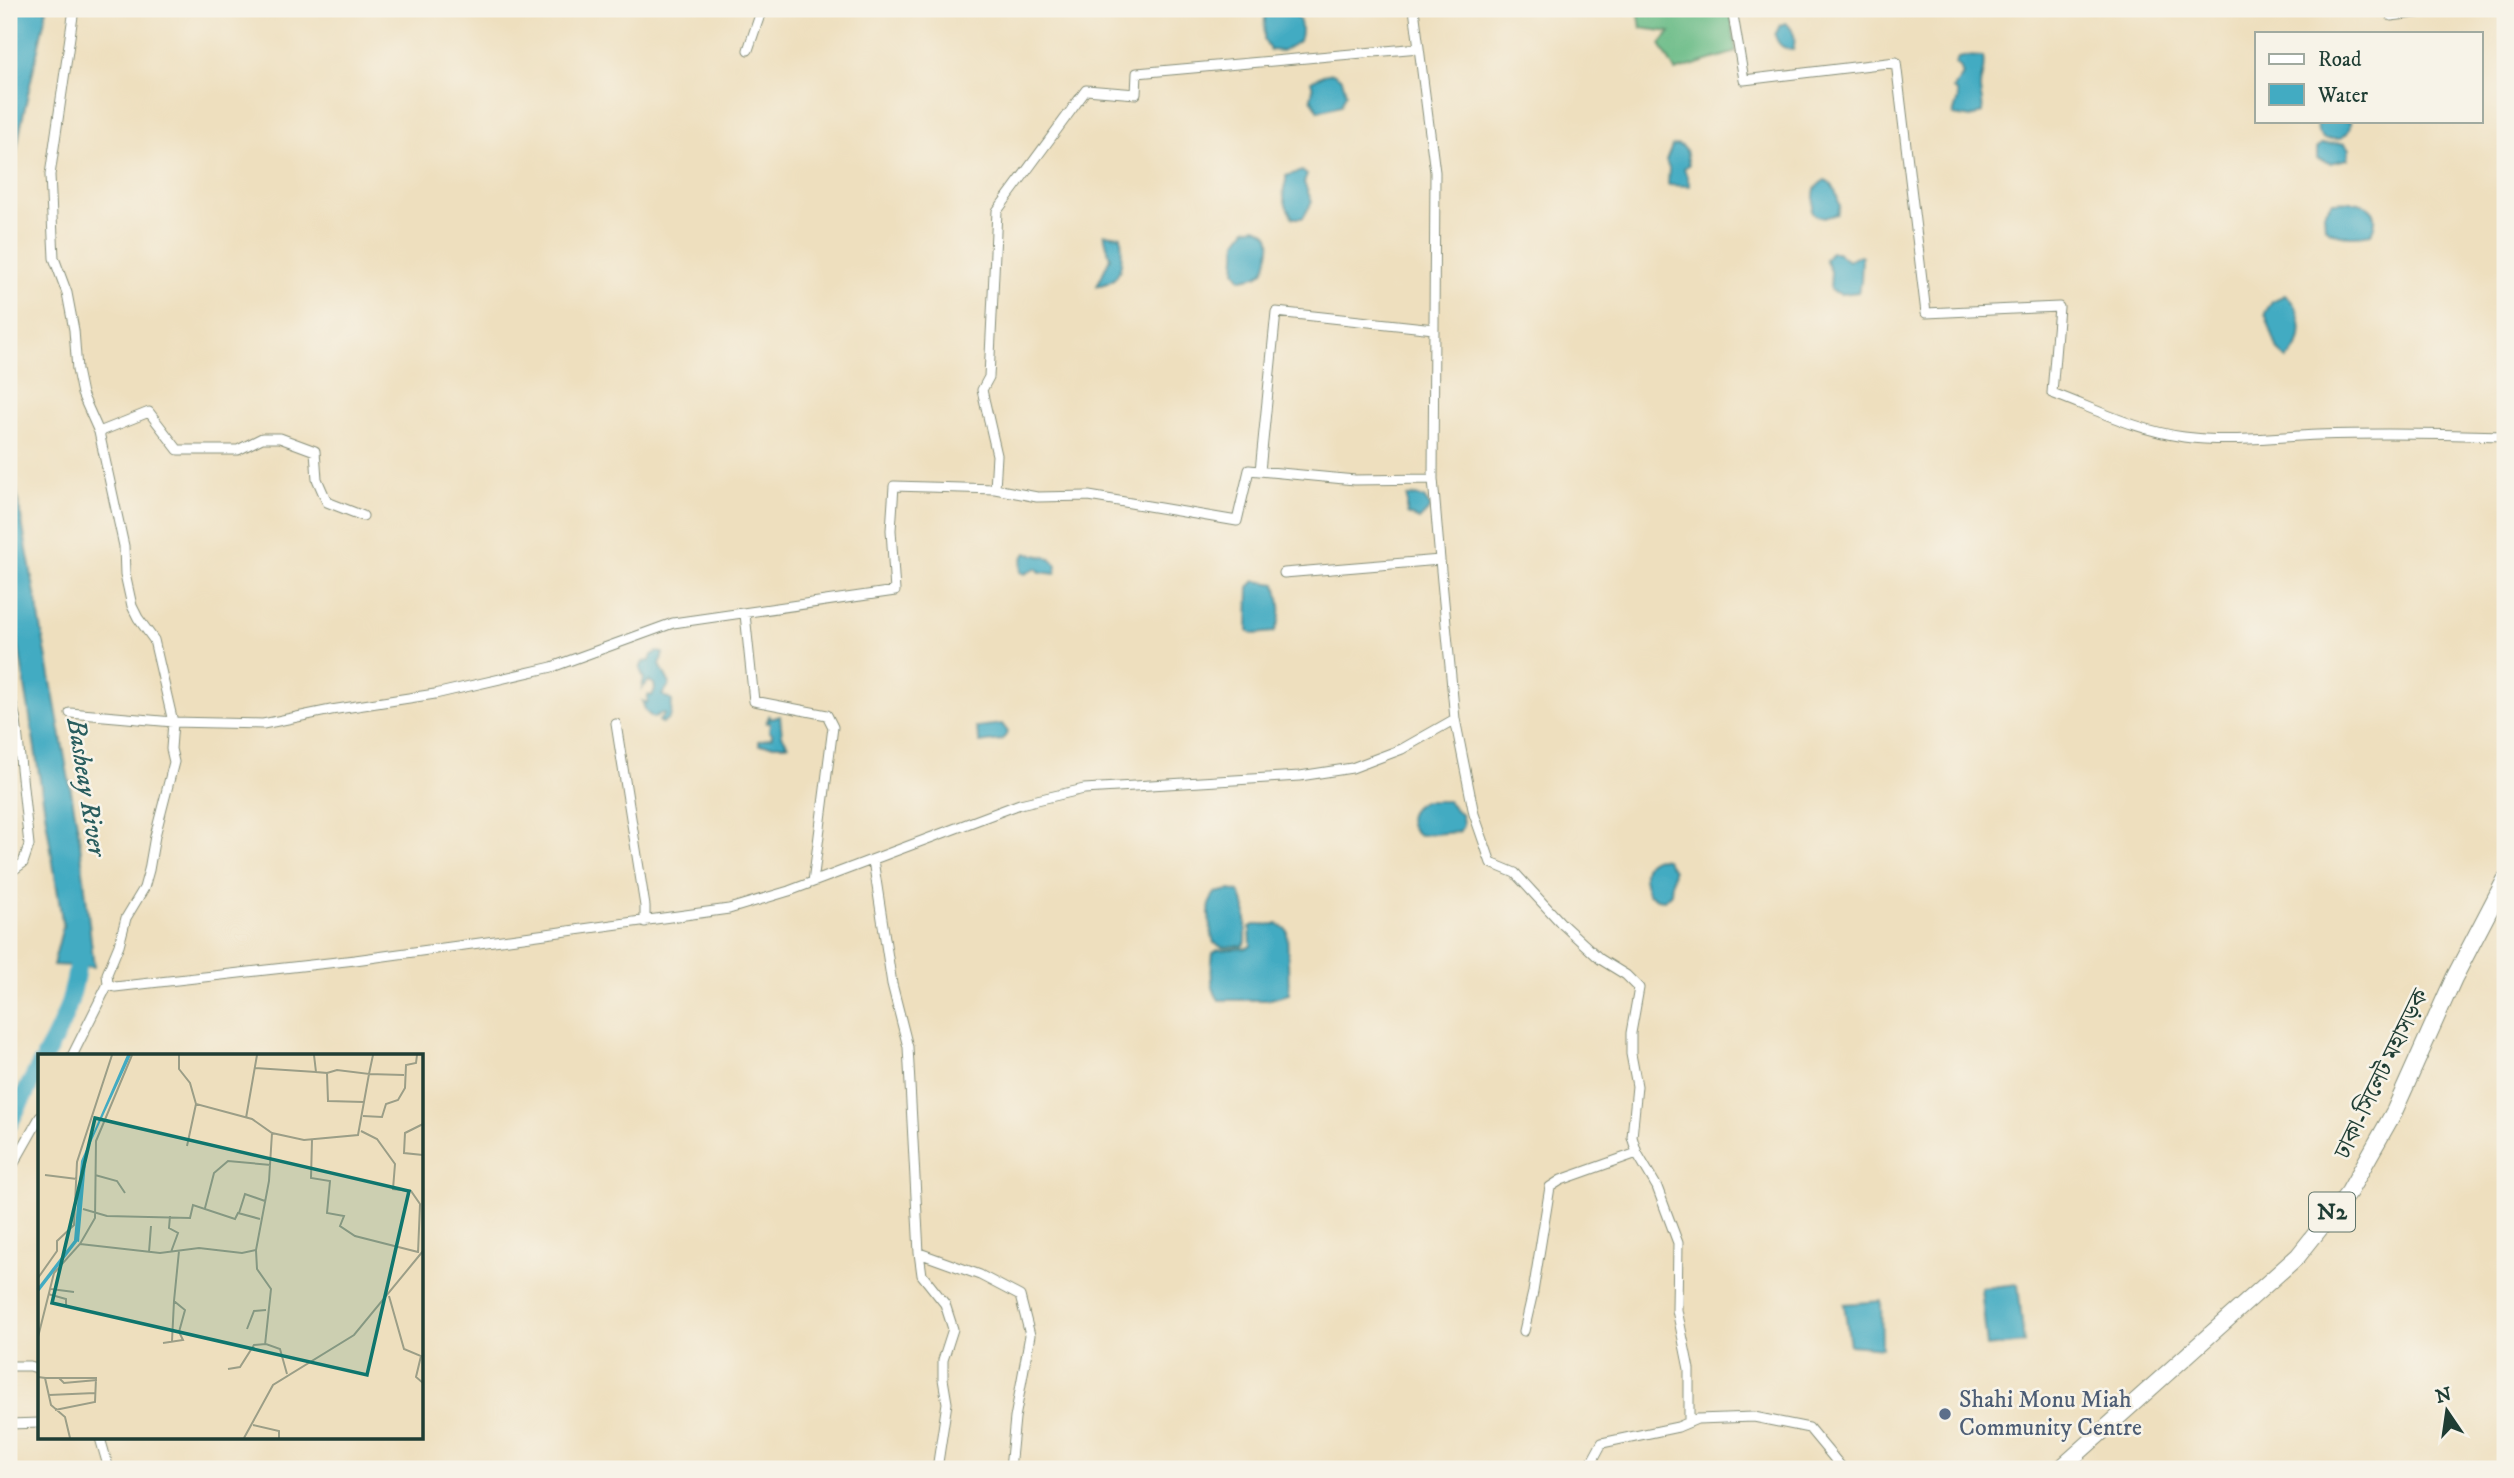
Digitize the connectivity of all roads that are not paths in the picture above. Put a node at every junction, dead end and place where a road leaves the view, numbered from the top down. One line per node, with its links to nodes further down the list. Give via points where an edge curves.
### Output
1 (74, 9): 10 (street, via 50,175 51,223 54,258 67,293 77,370)
2 (762, 9): 8 (street)
3 (1414, 9): 7 (street)
4 (1732, 9): 11 (street, via 1744,80 1896,62 1926,313 2059,307 2052,393 2122,422 2182,436 2232,441 2416,432)
5 (2390, 9): 6 (street, via 2391,16)
6 (2450, 9)
7 (1419, 48): 9 (street, via 1434,172); 14 (street, via 1137,73 1136,94 1086,90 997,211 989,377 982,390 997,455)
8 (748, 50)
9 (1434, 330): 12 (street, via 1276,312); 13 (street)
10 (99, 432): 15 (street, via 149,412 178,450 238,450 262,438 280,438 315,451 317,479 327,502); 22 (street, via 132,606 154,640)
11 (2505, 436)
12 (1260, 471): 13 (street, via 1355,480); 14 (street, via 1249,470 1237,521 1089,496 1037,497)
13 (1433, 479): 16 (street)
14 (995, 489): 18 (street, via 894,486 895,591)
15 (363, 516)
16 (1440, 560): 17 (street); 21 (street)
17 (1284, 573)
18 (746, 614): 22 (street, via 673,623 552,667 435,694 263,724); 27 (street, via 754,701 827,715 833,727)
19 (9, 691): 25 (street, via 29,845 23,863)
20 (70, 713): 22 (street)
21 (1455, 719): 24 (street, via 1402,749 1352,768 1300,776 1084,789 1020,804); 32 (street, via 1474,814 1491,863 1515,873 1561,923 1639,988 1632,1033 1637,1086 1632,1137)
22 (173, 722): 29 (street, via 174,762 149,870 126,918 107,974)
23 (616, 724): 28 (street)
24 (873, 860): 27 (street); 34 (street, via 892,984 908,1047)
25 (9, 873)
26 (2505, 880): 47 (highway, ঢাকা-সিলেট মহাসড়ক / N2, via 2454,978 2394,1112 2348,1192 2298,1256)
27 (813, 882): 28 (street, via 729,909)
28 (645, 922): 29 (street, via 355,960 115,987)
29 (108, 984): 30 (street)
30 (73, 1054)
31 (38, 1121): 33 (street)
32 (1637, 1153): 35 (street, via 1550,1187); 38 (street, via 1657,1187 1678,1243 1677,1310 1689,1369)
33 (9, 1172)
34 (919, 1253): 43 (street, via 922,1275 944,1304 953,1329 943,1360 947,1403); 44 (street, via 981,1275 1020,1296 1030,1335)
35 (1524, 1331)
36 (9, 1366): 37 (street)
37 (38, 1368)
38 (1689, 1422): 45 (street, via 1602,1443); 46 (street, via 1754,1417 1809,1427)
39 (38, 1423): 40 (street)
40 (9, 1424)
41 (101, 1440): 42 (street)
42 (109, 1469)
43 (937, 1469)
44 (1010, 1469)
45 (1588, 1469)
46 (1843, 1469)
47 (2060, 1469)

